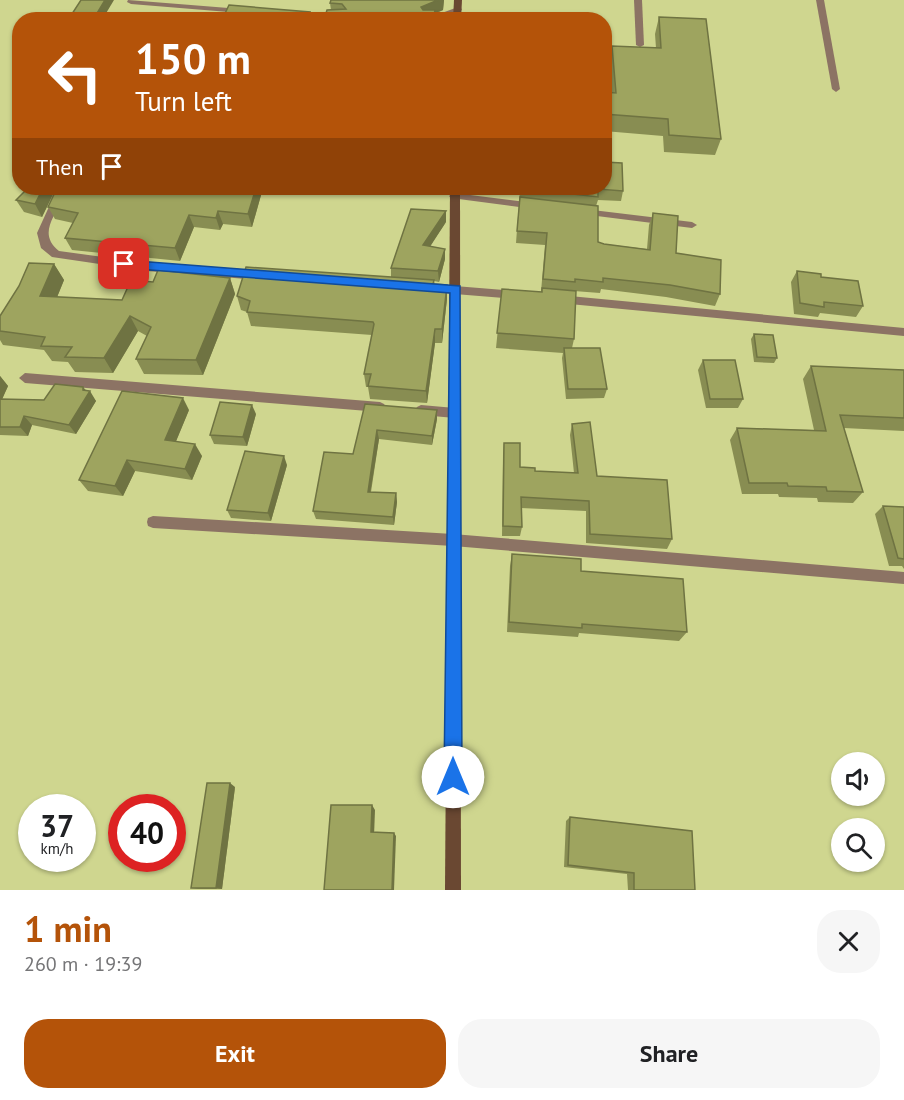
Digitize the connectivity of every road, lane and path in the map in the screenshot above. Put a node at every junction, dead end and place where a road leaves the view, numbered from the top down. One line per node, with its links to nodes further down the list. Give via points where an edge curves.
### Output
1 (638, 0): 7 (street)
2 (820, 0): 8 (street)
3 (132, 2): 5 (street)
4 (458, 4): 6 (street)
5 (248, 12)
6 (442, 12)
7 (640, 45)
8 (836, 89)
9 (59, 195): 15 (street, via 42,233 45,245 56,254 147,267)
10 (455, 195): 17 (street)
11 (473, 195): 12 (street)
12 (550, 208)
13 (573, 211): 14 (street)
14 (692, 225)
15 (266, 276)
16 (420, 287): 17 (street)
17 (456, 290): 18 (street); 22 (street)
18 (525, 296)
19 (548, 298): 20 (street)
20 (904, 332)
21 (25, 378): 22 (street)
22 (455, 413): 24 (street)
23 (153, 522): 24 (street)
24 (453, 540): 25 (street); 26 (street)
25 (904, 578)
26 (453, 890)

